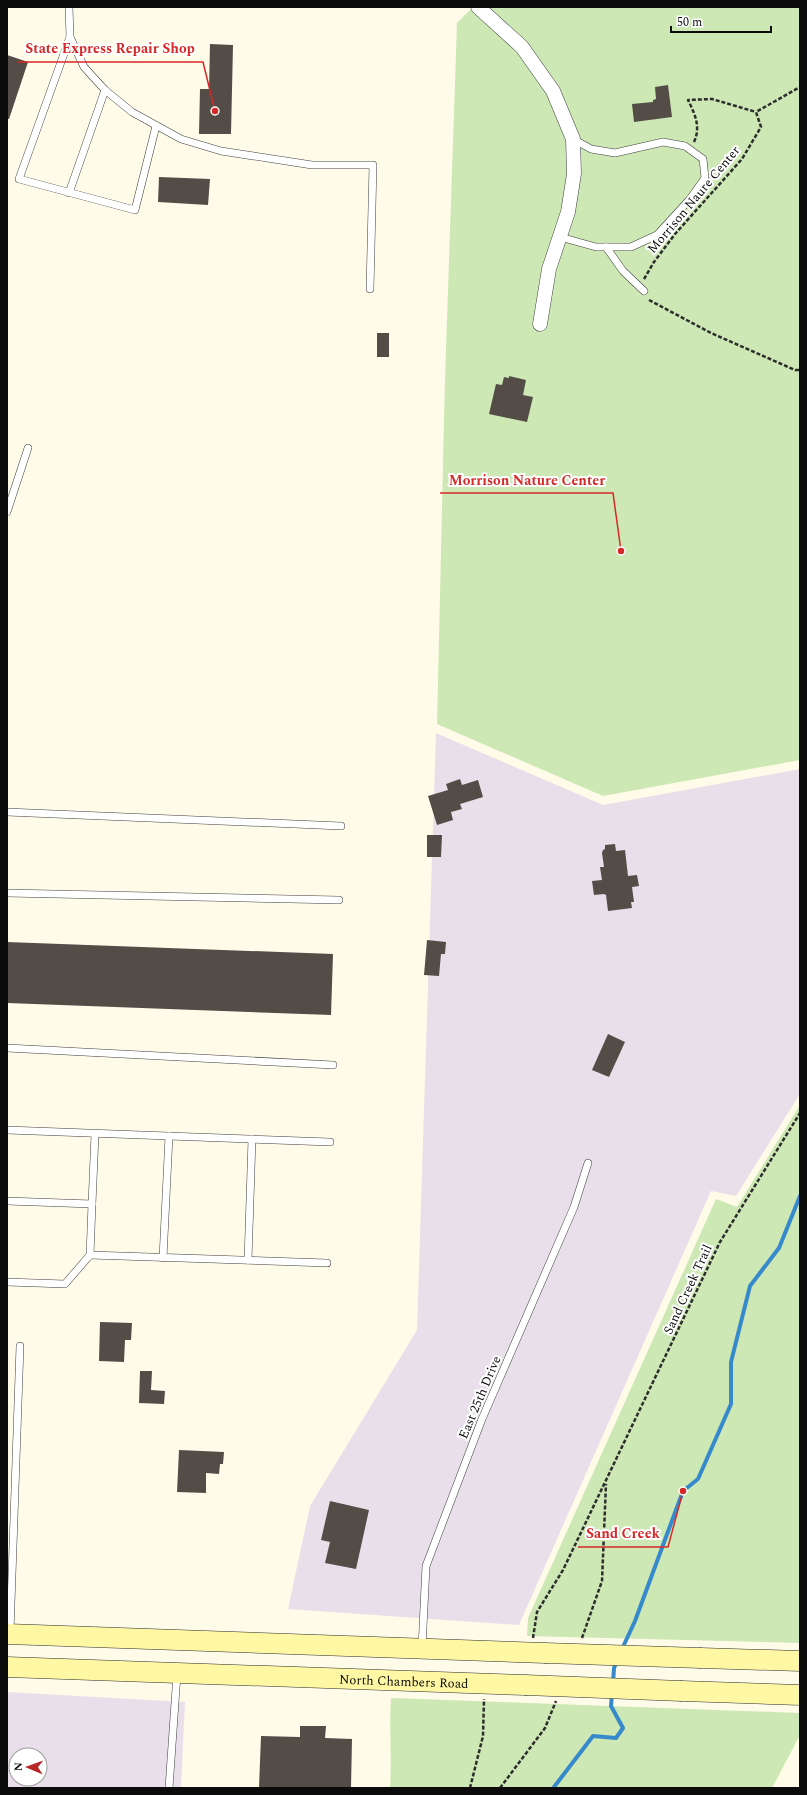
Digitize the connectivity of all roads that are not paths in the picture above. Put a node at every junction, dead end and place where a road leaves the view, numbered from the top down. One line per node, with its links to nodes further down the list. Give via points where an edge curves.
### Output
1 (69, 7): 3 (lane)
2 (478, 7): 6 (street, via 522,47 553,91)
3 (70, 37): 4 (lane, via 84,67); 7 (lane, via 19,179)
4 (105, 90): 5 (lane, via 132,112); 7 (lane)
5 (156, 126): 7 (lane, via 136,210); 10 (lane, via 181,139 220,151 312,165 373,165)
6 (573, 139): 8 (street, via 574,174 568,212); 9 (lane, via 591,149 615,153 663,142 685,146 703,159 705,178 690,200 657,235 631,247)
7 (69, 193)
8 (560, 237): 9 (lane, via 596,247); 12 (street, via 549,269)
9 (606, 247): 11 (lane, via 623,271)
10 (370, 288)
11 (644, 291)
12 (540, 324)
13 (28, 448): 14 (lane)
14 (7, 512)
15 (7, 812): 16 (lane)
16 (341, 826)
17 (7, 893): 18 (lane)
18 (339, 900)
19 (7, 1048): 20 (lane)
20 (333, 1065)
21 (7, 1130): 22 (lane)
22 (95, 1134): 23 (lane); 28 (lane)
23 (169, 1136): 24 (lane); 30 (lane)
24 (252, 1139): 25 (lane); 31 (lane)
25 (330, 1142)
26 (588, 1162): 36 (lane, East 25th Drive, via 574,1207 482,1418 426,1566)
27 (7, 1201): 28 (lane)
28 (92, 1204): 29 (lane)
29 (90, 1255): 30 (lane); 33 (lane, via 65,1284)
30 (163, 1258): 31 (lane)
31 (248, 1260): 32 (lane)
32 (327, 1263)
33 (7, 1282)
34 (20, 1346): 35 (lane)
35 (9, 1634): 36 (main road)
36 (422, 1648): 37 (main road, bridge); 40 (main road)
37 (800, 1661)
38 (7, 1667): 39 (main road, North Chambers Road)
39 (177, 1673): 40 (main road, North Chambers Road); 42 (lane)
40 (422, 1681): 41 (main road, North Chambers Road, bridge)
41 (800, 1695)
42 (169, 1788)

